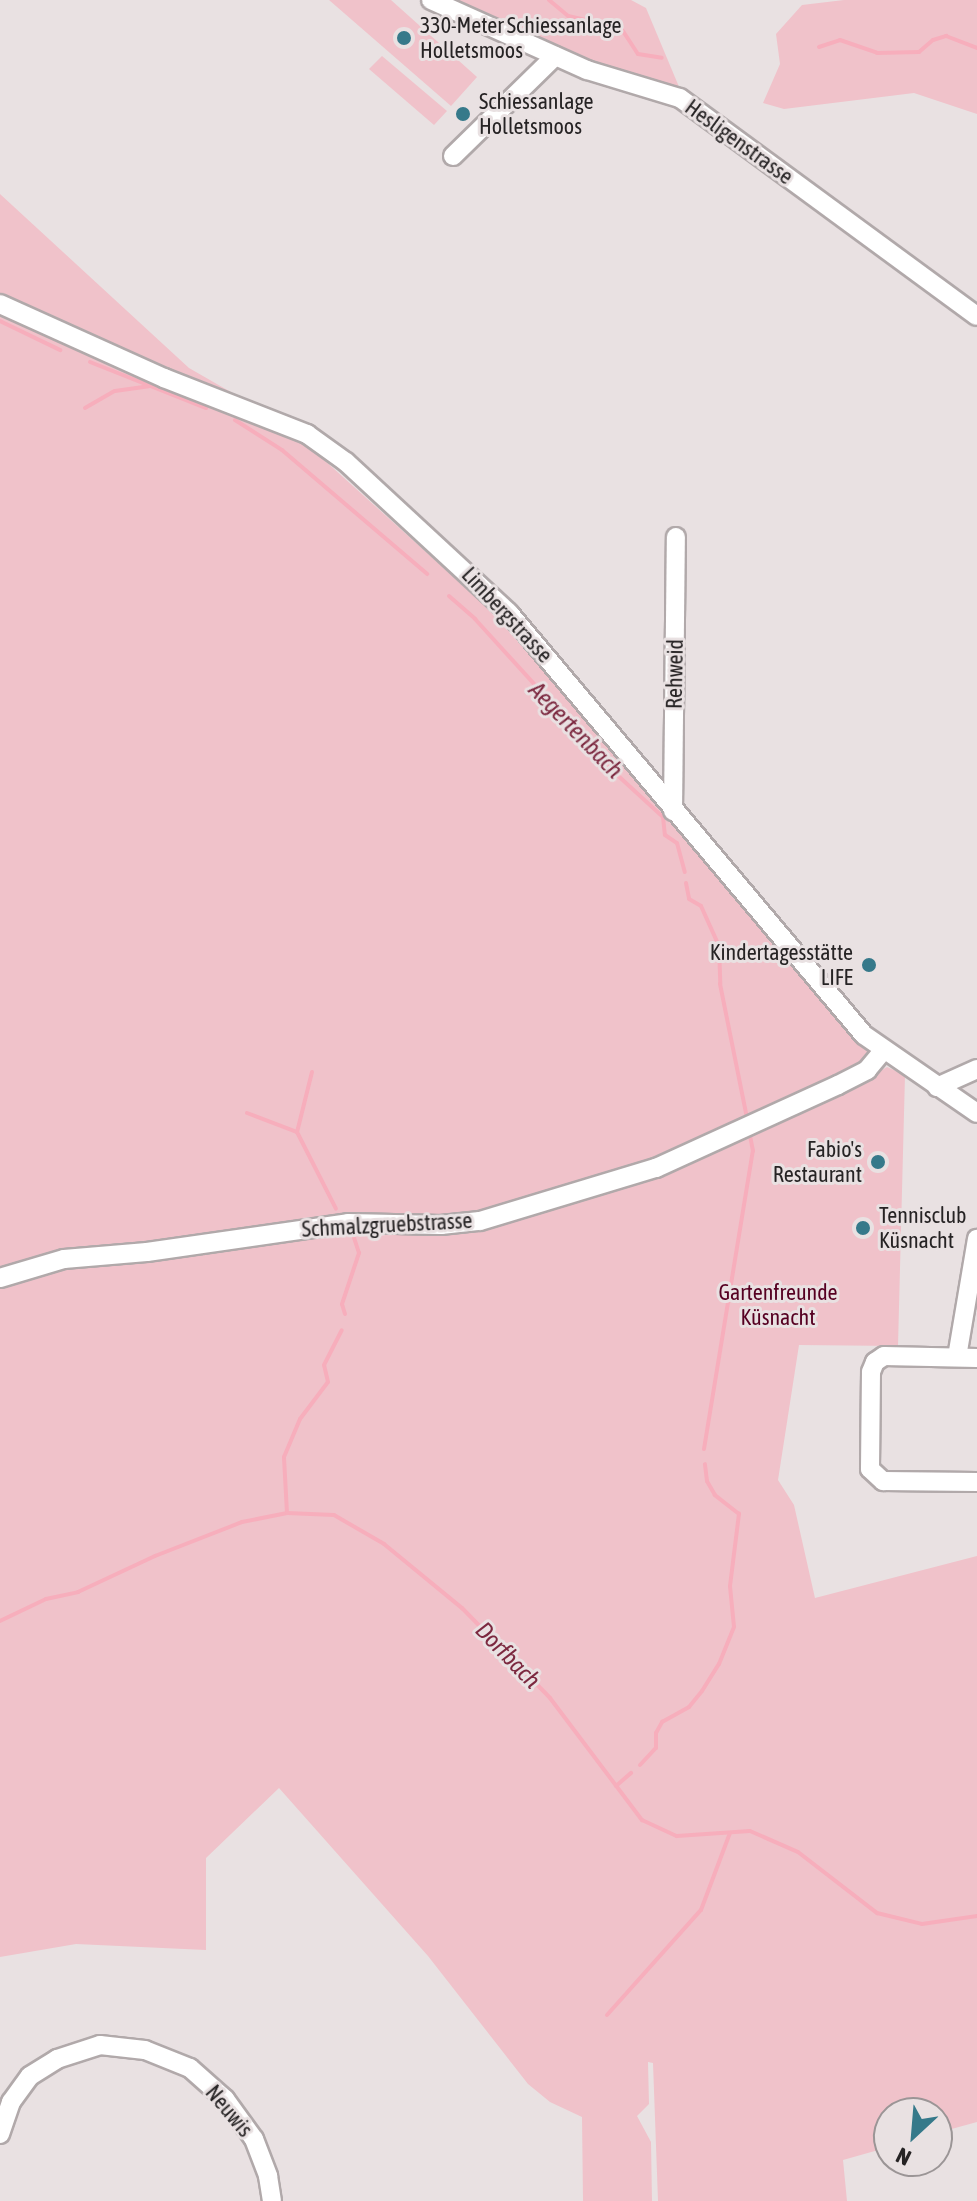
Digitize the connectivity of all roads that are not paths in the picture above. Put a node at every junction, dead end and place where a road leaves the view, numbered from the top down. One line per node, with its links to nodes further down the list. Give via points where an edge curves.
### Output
1 (431, 0): 2 (street, Hesligenstrasse)
2 (555, 56): 3 (street); 5 (street, Hesligenstrasse, via 680,98)
3 (453, 156)
4 (0, 304): 7 (street, Limbergstrasse, via 164,378 307,434 346,462 509,613)
5 (977, 316)
6 (676, 537): 7 (street, Rehweid)
7 (673, 811): 8 (street, Limbergstrasse, via 864,1035)
8 (884, 1050): 10 (street, Limbergstrasse); 13 (street, Schmalzgruebstrasse, via 867,1070 656,1168 480,1221 348,1223 64,1259)
9 (977, 1069): 10 (street)
10 (937, 1087): 11 (street, Limbergstrasse)
11 (977, 1113)
12 (977, 1239): 14 (street)
13 (0, 1278)
14 (957, 1357): 15 (street); 16 (street, via 884,1356 875,1362 870,1469 883,1481)
15 (977, 1358)
16 (977, 1482)
17 (0, 2134): 18 (street, Neuwis, via 11,2102 30,2076 57,2059 100,2045 145,2050 190,2068 225,2099 254,2139)
18 (272, 2201)

